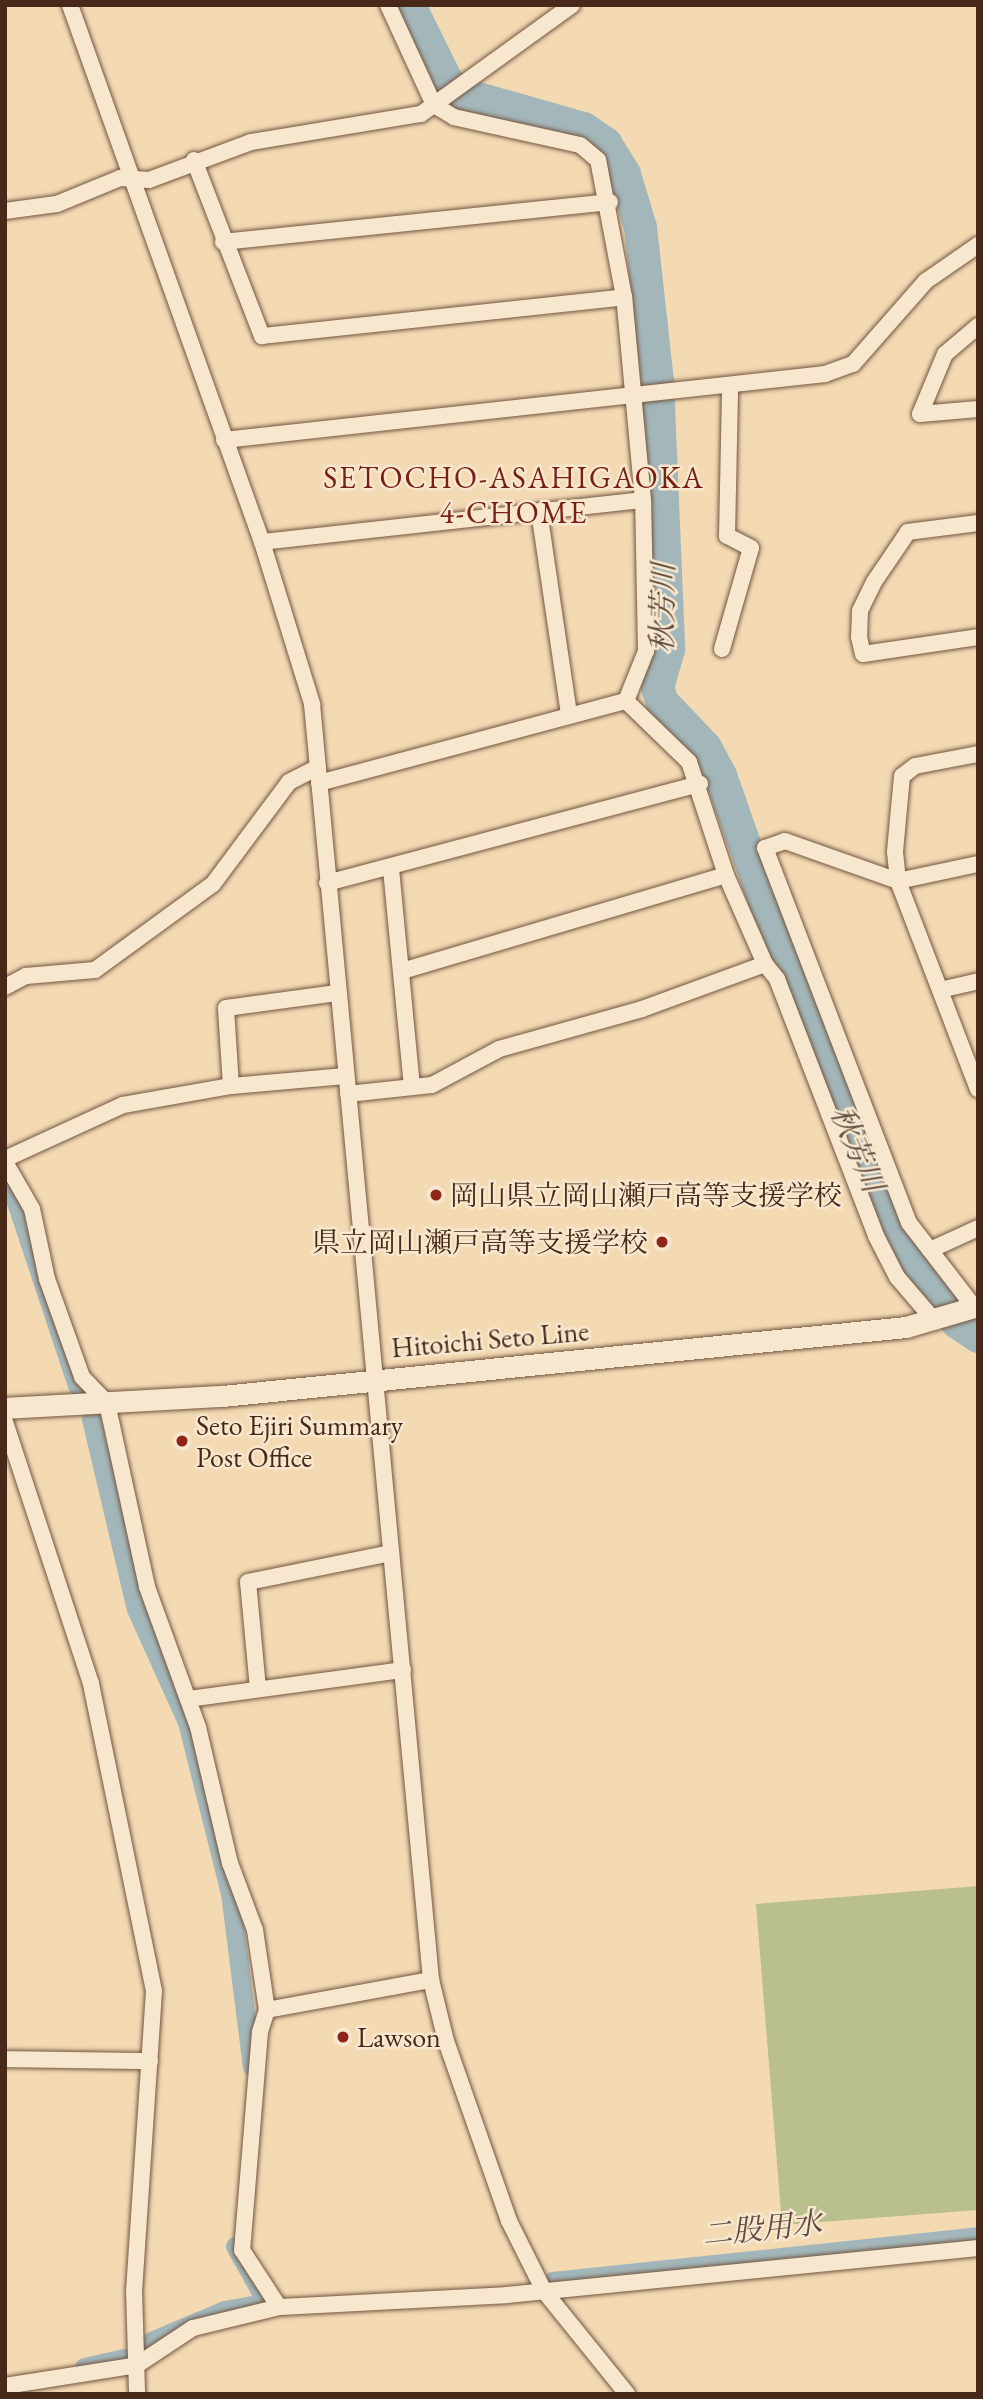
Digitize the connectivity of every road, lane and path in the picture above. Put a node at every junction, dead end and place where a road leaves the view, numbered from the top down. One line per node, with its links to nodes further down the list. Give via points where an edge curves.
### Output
1 (70, 5): 6 (street)
2 (388, 5): 4 (street)
3 (572, 5): 4 (street)
4 (434, 105): 5 (street, via 421,114 251,142); 7 (street, via 454,117 580,145 598,160)
5 (194, 160): 6 (street); 9 (street)
6 (133, 180): 8 (street, via 120,178 57,204); 16 (street)
7 (610, 202): 9 (street); 11 (street)
8 (5, 211)
9 (223, 242): 11 (street, via 262,336)
10 (978, 244): 13 (street, via 926,281 853,364 825,374)
11 (624, 297): 14 (street)
12 (978, 326): 15 (street, via 945,354 919,414)
13 (730, 388): 14 (street); 22 (street, via 727,536 751,548)
14 (643, 395): 16 (street); 17 (street)
15 (978, 409)
16 (224, 440): 20 (street)
17 (643, 499): 18 (street); 23 (street, via 646,651)
18 (539, 511): 20 (street); 24 (street)
19 (978, 523): 21 (street, via 908,532 860,611 859,637 863,654)
20 (262, 542): 26 (street, via 299,652)
21 (978, 637)
22 (722, 649)
23 (626, 701): 24 (street); 27 (street, via 689,762)
24 (569, 714): 26 (street)
25 (978, 754): 31 (street, via 915,766 902,776)
26 (318, 776): 32 (street); 36 (street, via 289,782 213,884 95,970 26,976)
27 (700, 784): 29 (street); 30 (street)
28 (978, 864): 31 (street)
29 (391, 869): 32 (street); 34 (street)
30 (726, 875): 33 (street); 34 (street)
31 (898, 881): 37 (street); 46 (street, via 785,841 765,848 899,1201)
32 (327, 883): 38 (street)
33 (765, 964): 41 (street, via 642,1009 499,1049 432,1084); 48 (street, via 777,979 876,1236 897,1276)
34 (402, 971): 41 (street)
35 (978, 981): 37 (street)
36 (5, 987)
37 (940, 990): 42 (street)
38 (337, 993): 39 (street); 40 (street, via 226,1008)
39 (346, 1076): 40 (street); 43 (street)
40 (231, 1086): 44 (street, via 123,1105)
41 (412, 1087): 43 (street)
42 (978, 1089)
43 (348, 1094): 49 (street)
44 (5, 1160): 50 (street, via 32,1209 47,1279 82,1377)
45 (978, 1228): 46 (street)
46 (930, 1250): 47 (street)
47 (973, 1307): 48 (main road, Hitoichi Seto Line)
48 (938, 1317): 49 (main road, Hitoichi Seto Line, via 906,1327)
49 (375, 1378): 50 (main road, Hitoichi Seto Line); 53 (street)
50 (107, 1403): 51 (main road, Hitoichi Seto Line); 56 (street, via 148,1587)
51 (5, 1408)
52 (5, 1422): 60 (street, via 91,1684 154,1992)
53 (391, 1553): 54 (street); 55 (street, via 248,1582)
54 (404, 1670): 55 (street); 57 (street)
55 (258, 1689): 56 (street)
56 (188, 1699): 58 (street, via 230,1863 255,1930)
57 (431, 1980): 58 (street); 62 (street, via 478,2137)
58 (267, 2010): 63 (street, via 260,2032 242,2250)
59 (5, 2059): 60 (street)
60 (150, 2061): 64 (street, via 134,2290)
61 (978, 2248): 62 (street)
62 (544, 2291): 63 (street); 67 (street)
63 (279, 2307): 64 (street, via 192,2328)
64 (137, 2365): 65 (street); 66 (street)
65 (5, 2386)
66 (137, 2394)
67 (627, 2394)

